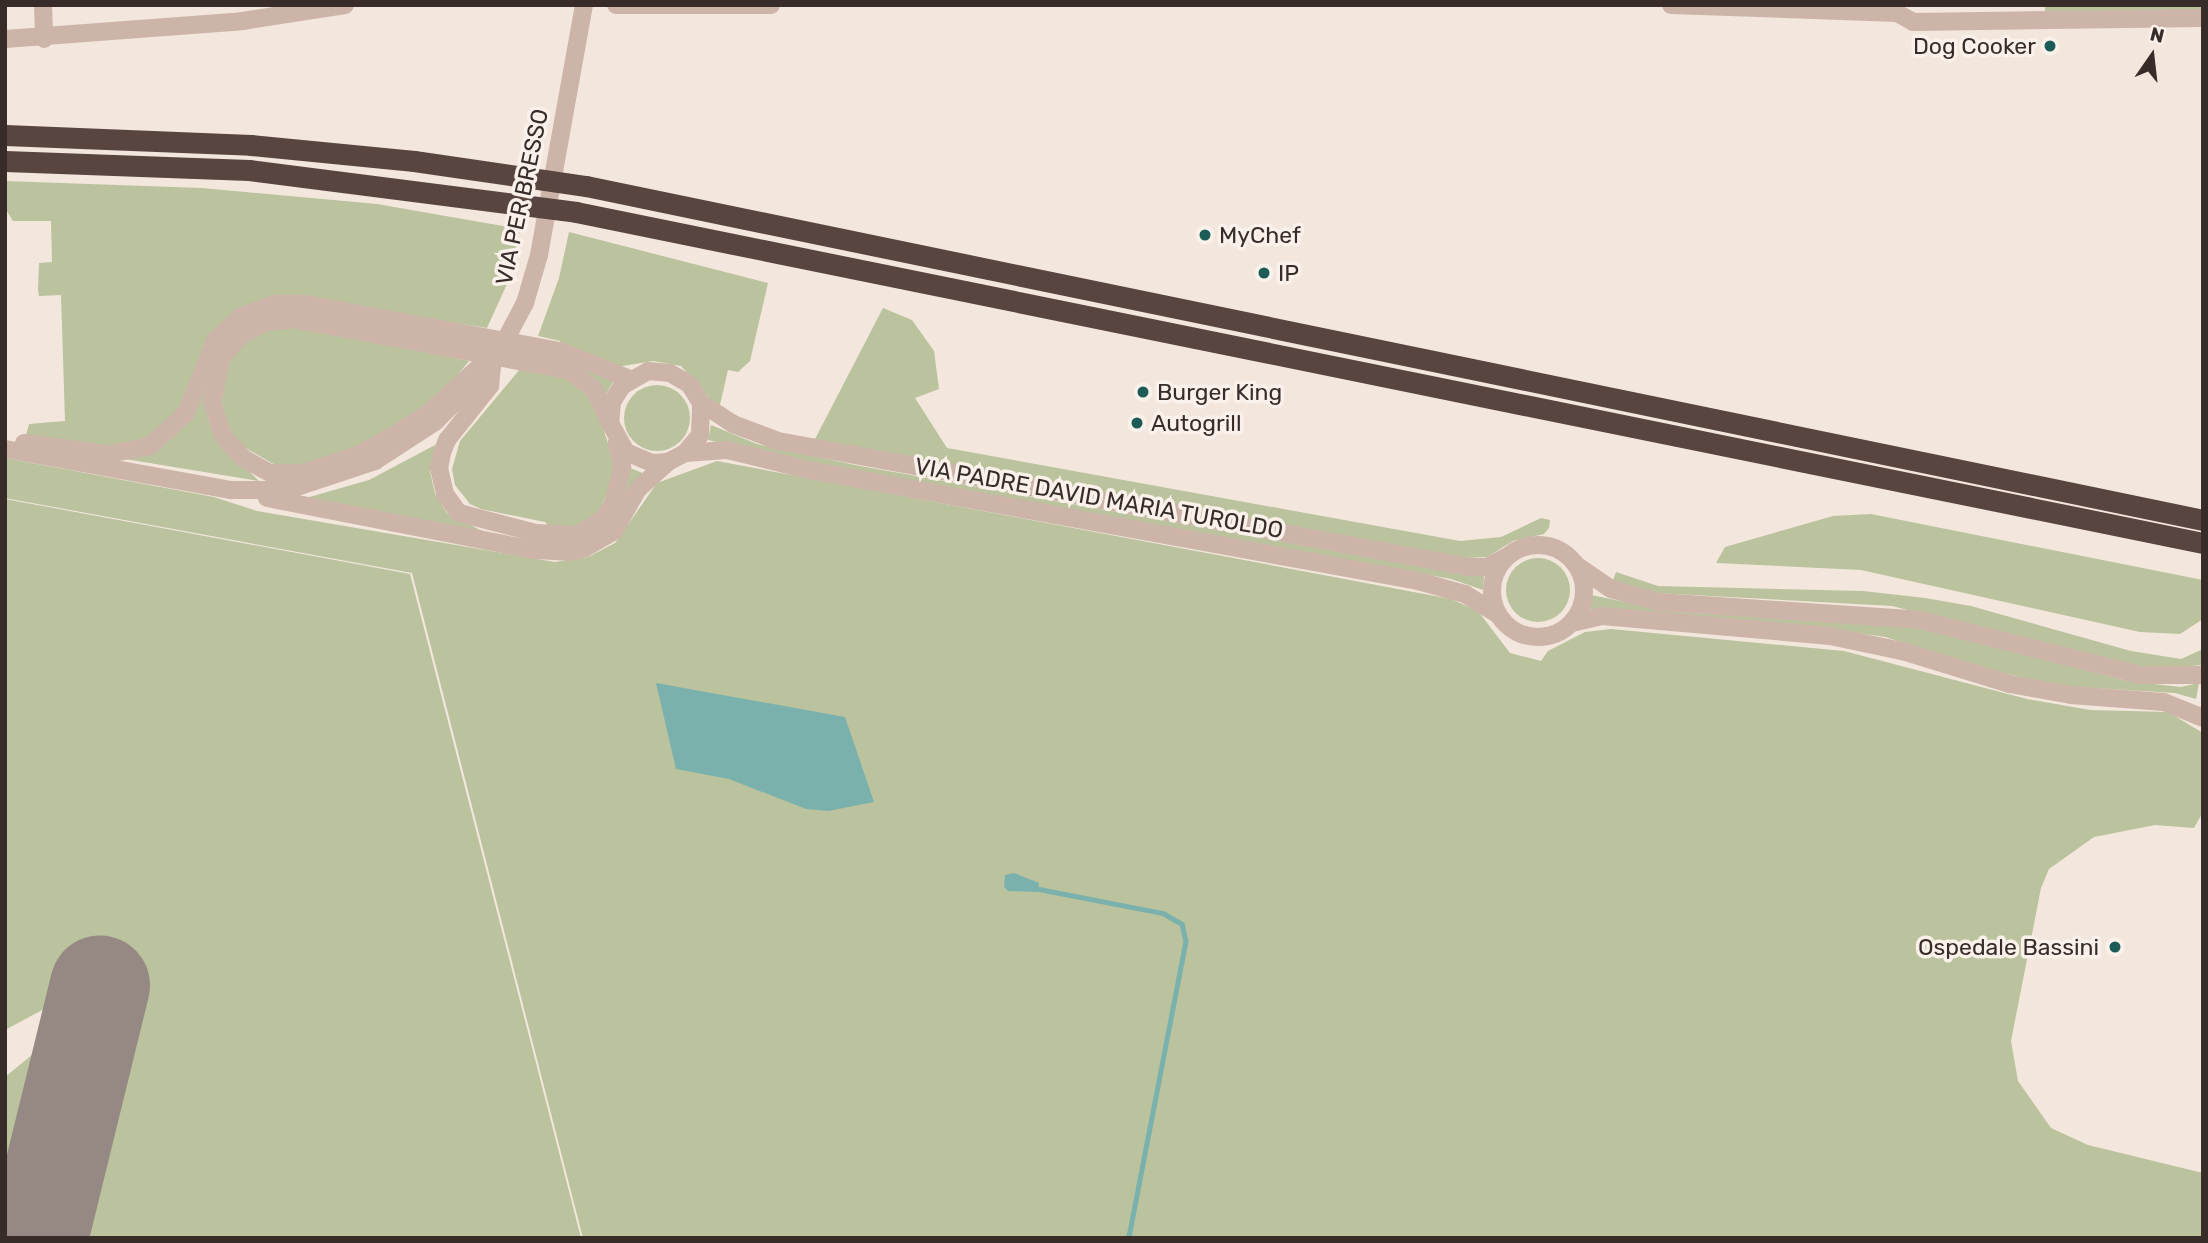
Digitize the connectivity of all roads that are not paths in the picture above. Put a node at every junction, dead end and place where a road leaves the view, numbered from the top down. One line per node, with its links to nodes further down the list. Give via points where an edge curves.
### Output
1 (43, 5): 10 (street)
2 (345, 5): 10 (street, via 242,21)
3 (616, 5): 4 (street)
4 (771, 5)
5 (1671, 5): 6 (street)
6 (1904, 9): 8 (street, via 1913,22)
7 (583, 13): 14 (street, VIA PER BRESSO, via 533,277 513,330)
8 (2023, 13): 9 (street)
9 (2203, 18)
10 (44, 38): 11 (street)
11 (5, 39)
12 (5, 135): 24 (highway, via 251,145 414,161 586,186)
13 (5, 161): 25 (highway, via 249,170 576,212)
14 (492, 365): 17 (street, via 473,369 430,412 358,456 303,472 270,473 243,458 223,436 212,403 221,358 239,337 263,323 292,319 568,370 594,389); 18 (street, via 490,386 447,440 442,453 439,468 445,494 459,513 561,537 583,531 604,519 620,487); 23 (street, VIA PER BRESSO, via 457,404 375,461 288,490)
15 (630, 379): 16 (street, via 648,371 670,373 689,384); 17 (street, via 612,402); 19 (street, via 560,351 306,304 274,304 240,317 215,341 186,413 150,446 109,454 53,444)
16 (701, 403): 21 (street, via 700,435); 26 (street, VIA PADRE DAVID MARIA TUROLDO, via 733,424 778,441 1469,568 1487,567)
17 (610, 423): 18 (street)
18 (616, 441): 22 (street, via 636,458)
19 (5, 443)
20 (5, 449): 23 (street, VIA PER BRESSO)
21 (685, 453): 22 (street); 28 (street, VIA PADRE DAVID MARIA TUROLDO, via 727,450 809,470 1418,581 1465,594)
22 (668, 462): 23 (street, via 638,489 614,531 601,541 568,552)
23 (231, 490)
24 (2203, 520)
25 (2203, 543)
26 (1506, 557): 27 (street, via 1541,545 1558,549); 28 (street, via 1491,589)
27 (1576, 565): 29 (street, via 1584,591); 30 (street, via 1612,589 1659,602 1920,620 2141,675)
28 (1498, 615): 29 (street, via 1516,632 1535,638 1556,634)
29 (1572, 623): 31 (street, via 1602,616 1830,636 1902,651 2010,684 2071,695 2164,702)
30 (2203, 675)
31 (2203, 718)

